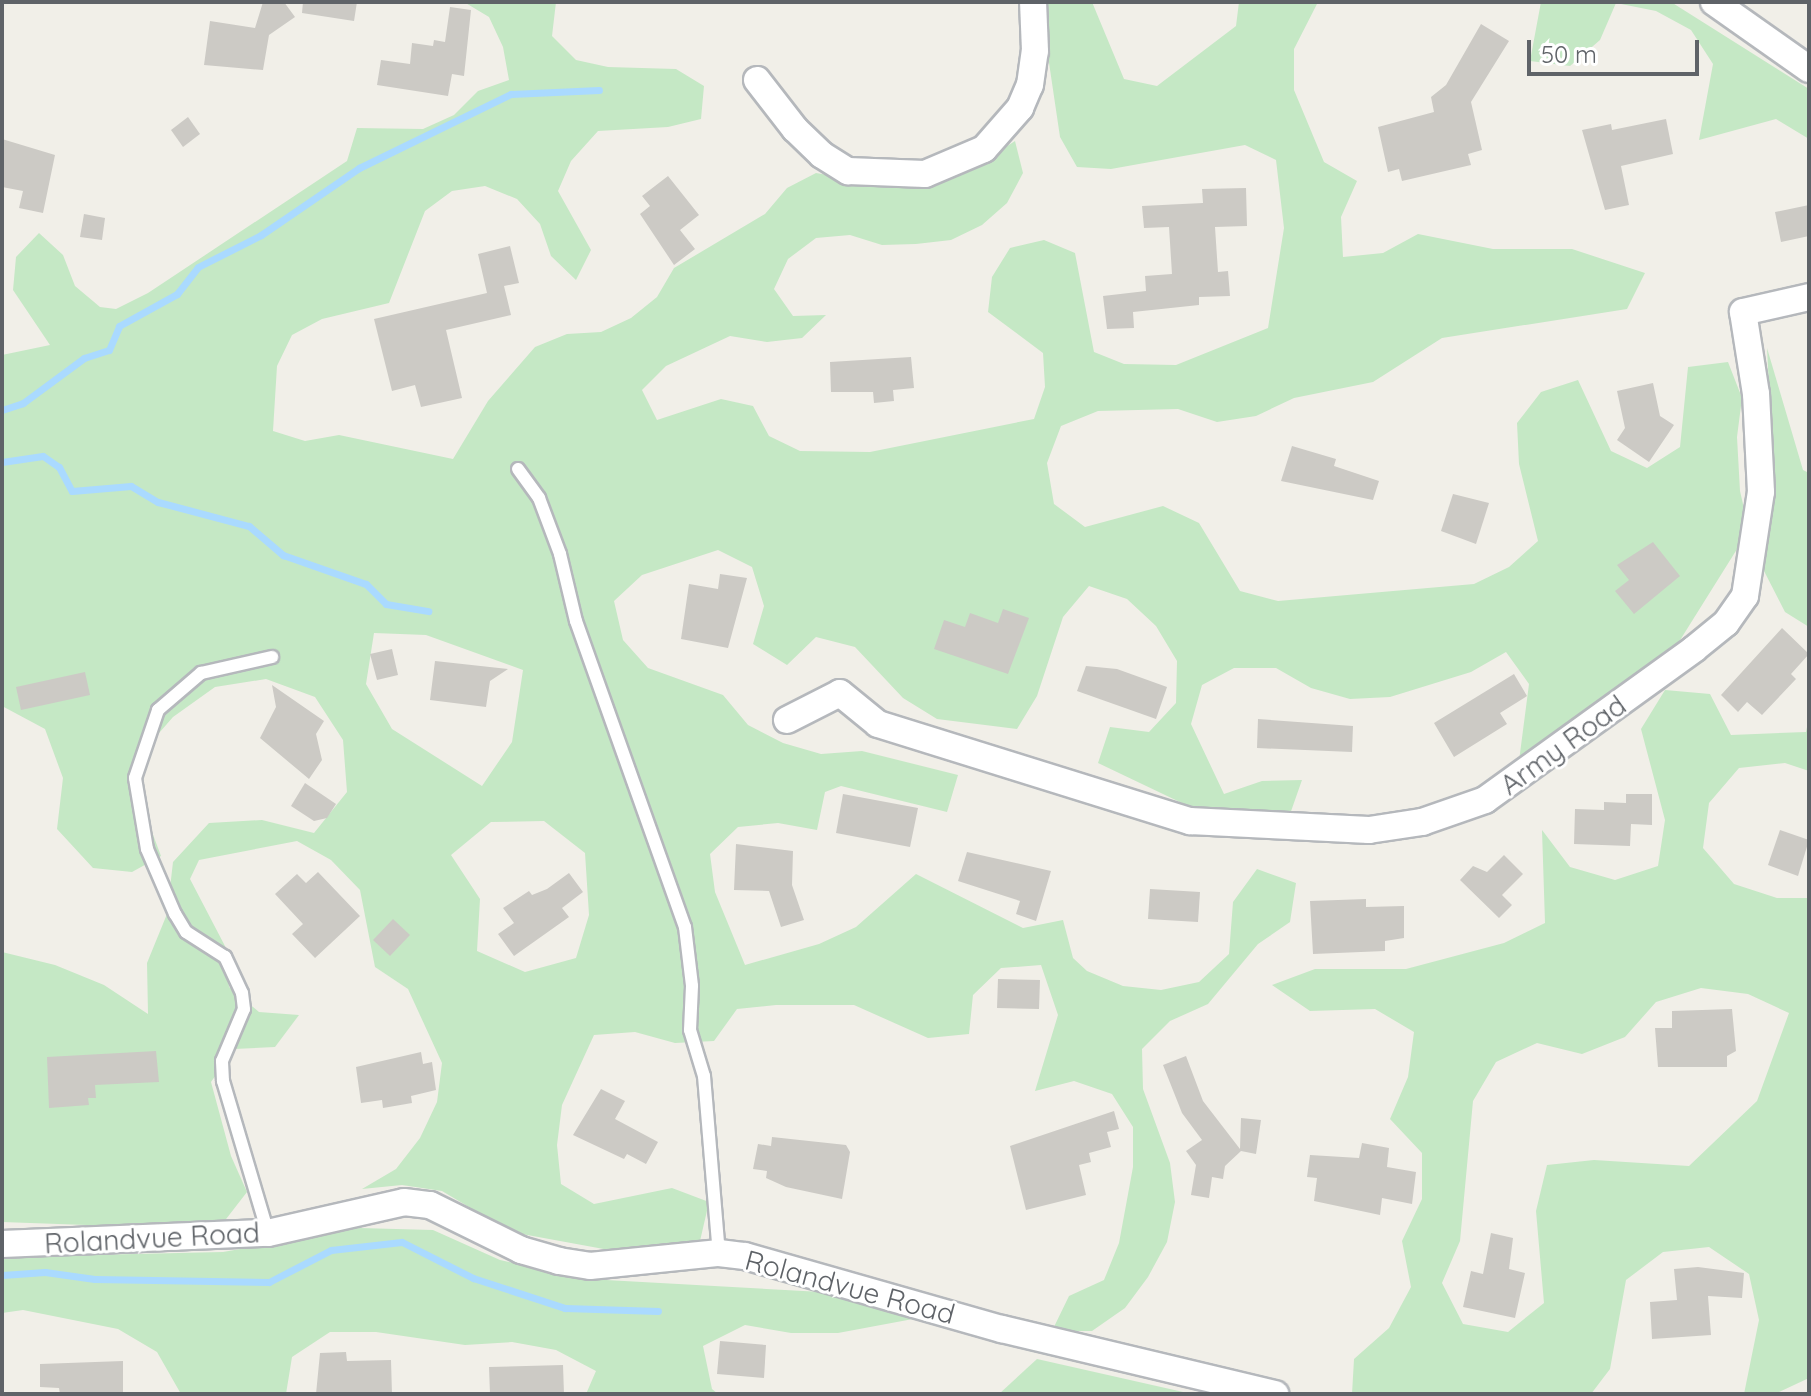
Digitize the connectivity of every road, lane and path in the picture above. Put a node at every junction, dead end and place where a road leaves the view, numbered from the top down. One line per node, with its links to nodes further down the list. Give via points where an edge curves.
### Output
1 (1033, 2): 4 (street, via 1035,51 1020,108 984,149 925,174 848,171 795,129)
2 (1714, 2): 3 (street)
3 (1809, 69)
4 (757, 80)
5 (1809, 297): 8 (street, Army Road, via 1743,312 1756,394 1761,492 1745,596 1726,623 1694,649 1485,800 1405,827 1369,830 1190,821 878,724 840,693)
6 (518, 469): 11 (lane, via 539,498 560,554 576,621 685,927 692,986 690,1030 704,1076)
7 (272, 657): 9 (lane, via 201,673 158,710 135,778 147,849 175,914 186,932 225,957 242,993 244,1009 222,1061 223,1081)
8 (787, 720)
9 (268, 1233): 10 (street, Rolandvue Road); 11 (street, Rolandvue Road, via 404,1202 430,1205 521,1250 559,1261 590,1266)
10 (2, 1244)
11 (719, 1253): 12 (street, Rolandvue Road, via 1047,1341)
12 (1275, 1394)

